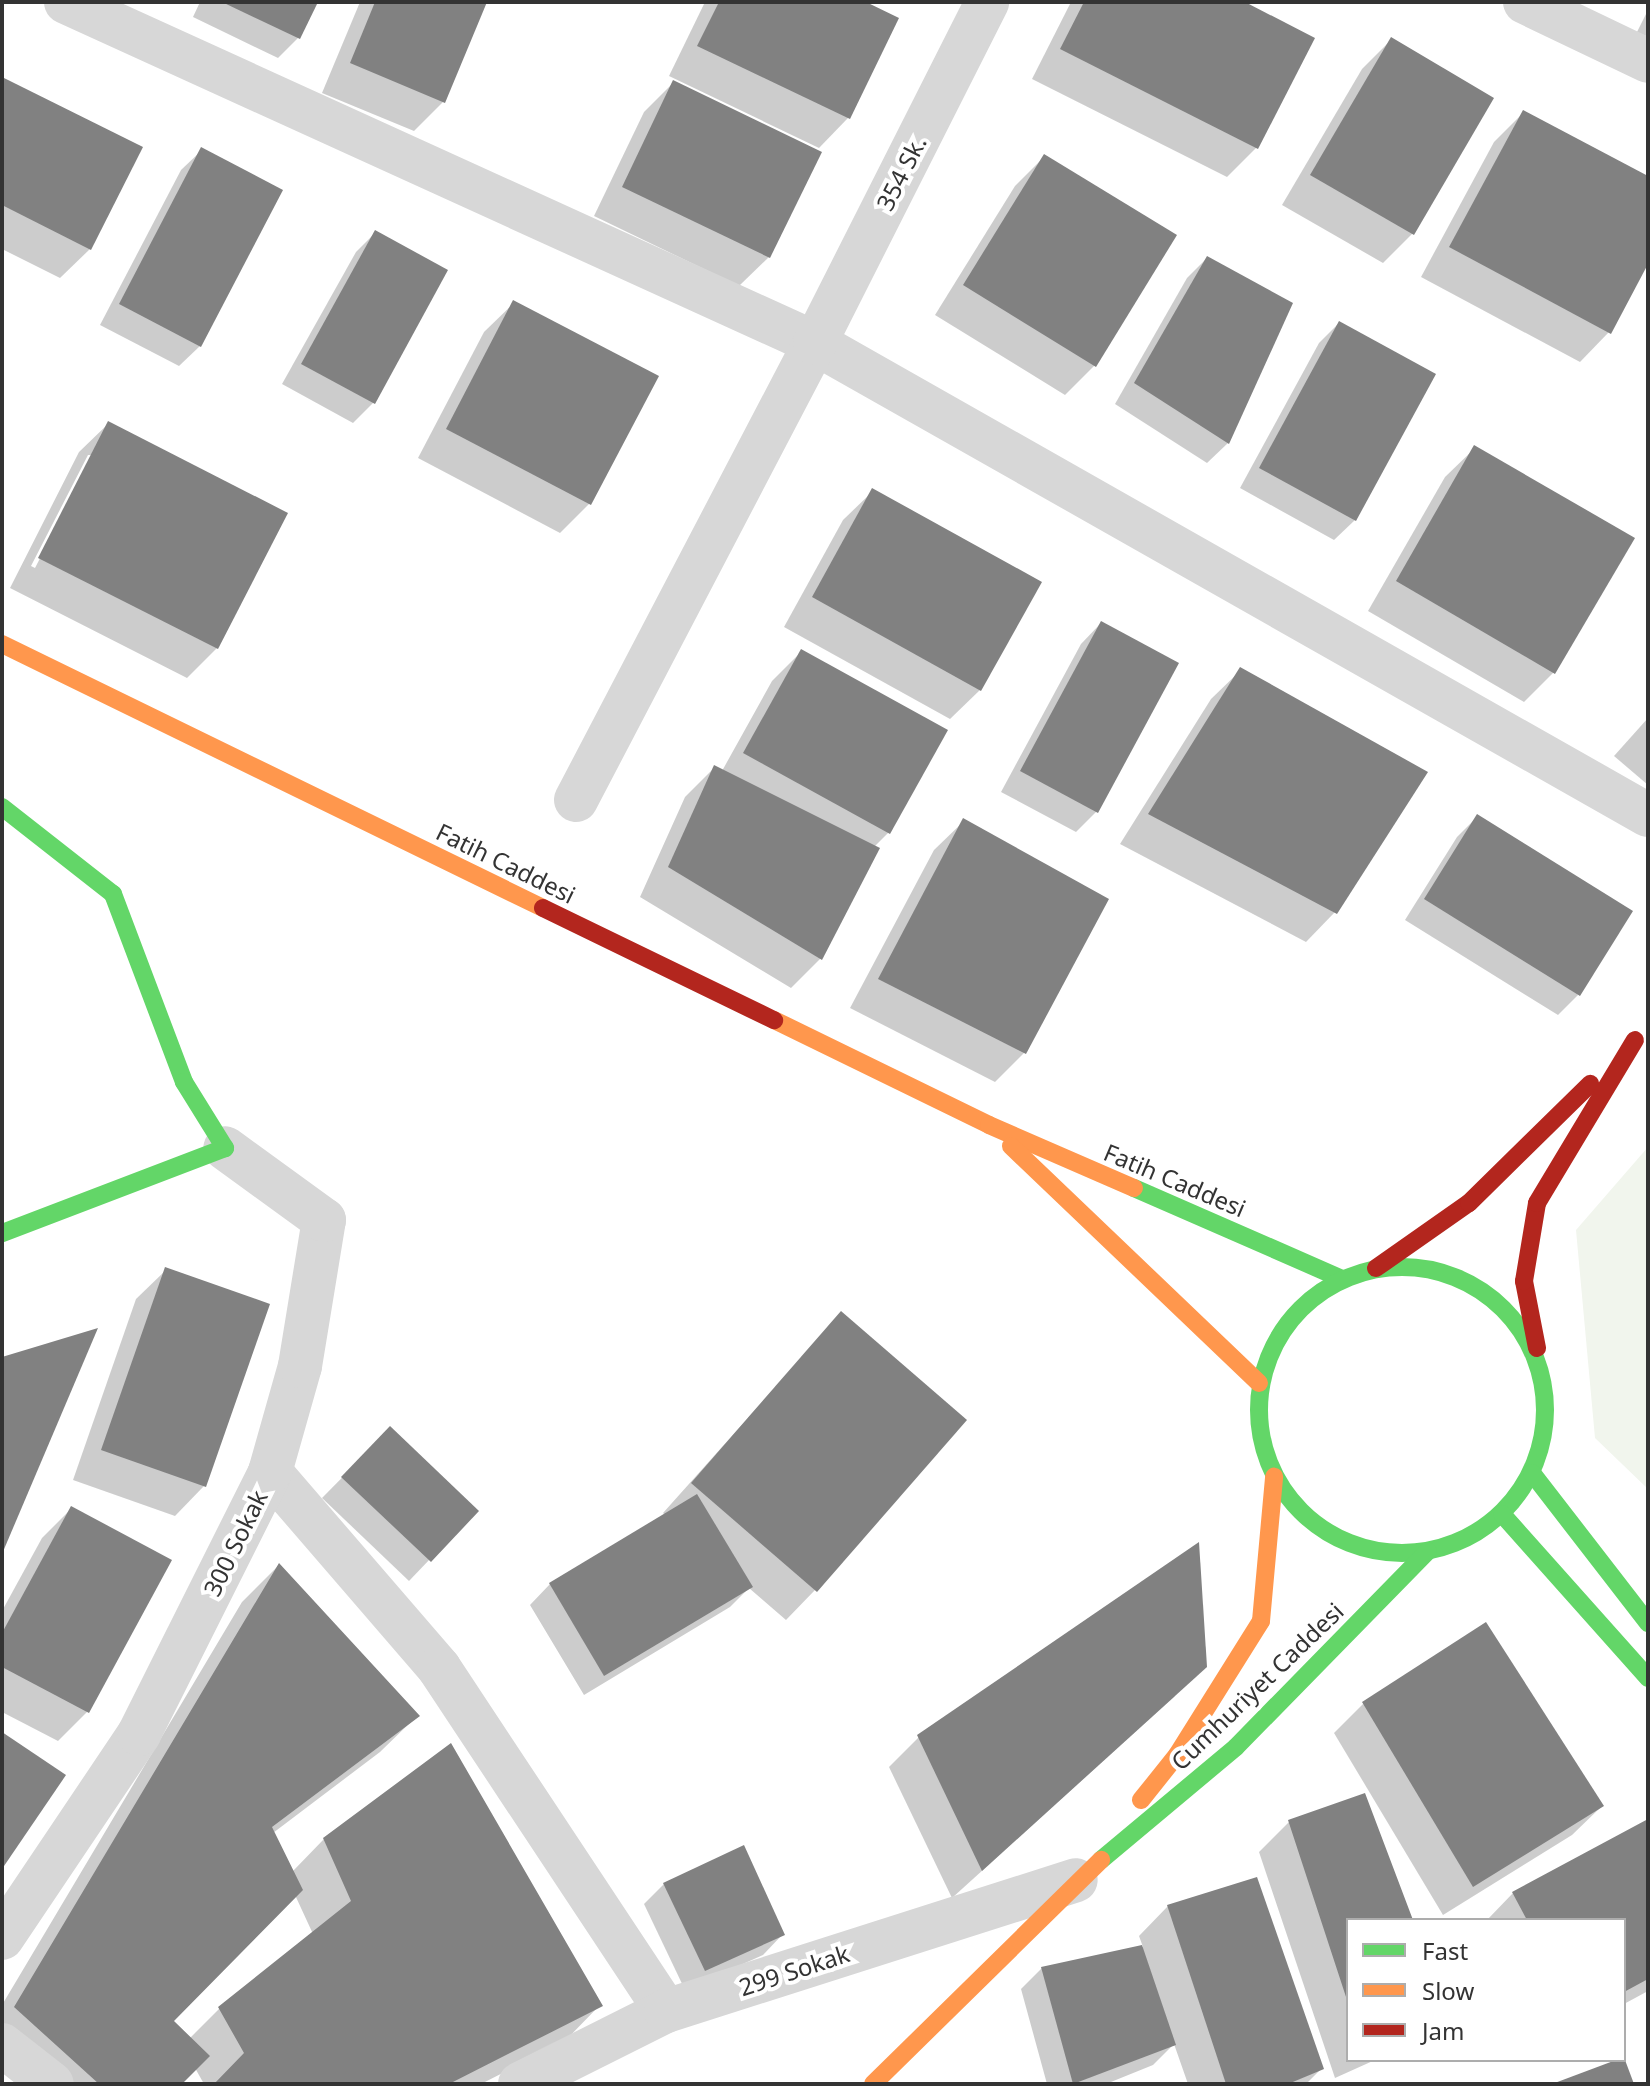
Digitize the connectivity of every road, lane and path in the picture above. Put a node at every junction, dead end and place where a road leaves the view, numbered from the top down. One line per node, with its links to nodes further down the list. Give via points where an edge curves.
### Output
1 (66, 2): 5 (street)
2 (987, 2): 5 (street, 354 Sk.)
3 (1525, 2): 4 (street)
4 (1648, 61)
5 (815, 343): 7 (street, 354 Sk.); 9 (street)
6 (2, 644): 12 (street, Fatih Caddesi)
7 (576, 800)
8 (2, 807): 13 (street, via 113,894 184,1082)
9 (1648, 815)
10 (1648, 1025): 11 (street)
11 (1635, 1040): 15 (street, via 1469,1203); 17 (street, via 1537,1203 1524,1281)
12 (989, 1125): 16 (street, Fatih Caddesi); 18 (street, Fatih Caddesi)
13 (225, 1148): 14 (street); 19 (street, 300 Sokak, via 324,1220 300,1366)
14 (2, 1233)
15 (1376, 1268): 16 (street); 17 (street, via 1410,1265 1444,1272 1489,1294 1522,1331)
16 (1342, 1279): 18 (street, via 1303,1303 1275,1340)
17 (1543, 1376): 20 (street, via 1545,1426)
18 (1259, 1383): 21 (street, via 1258,1432)
19 (270, 1472): 27 (street, 300 Sokak, via 139,1734); 28 (street, via 439,1668)
20 (1532, 1473): 22 (street); 24 (street)
21 (1274, 1477): 23 (street, via 1304,1516 1344,1542 1385,1552); 26 (street, Cumhuriyet Caddesi, via 1261,1621 1177,1755)
22 (1502, 1514): 23 (street, via 1468,1539); 25 (street)
23 (1428, 1551): 26 (street, Cumhuriyet Caddesi, via 1236,1747)
24 (1648, 1623)
25 (1648, 1678)
26 (1076, 1880): 28 (street, 299 Sokak); 32 (street, Cumhuriyet Caddesi)
27 (2, 1938)
28 (666, 2011): 31 (street, 299 Sokak)
29 (2, 2045): 30 (street)
30 (52, 2084)
31 (520, 2084)
32 (873, 2084)

